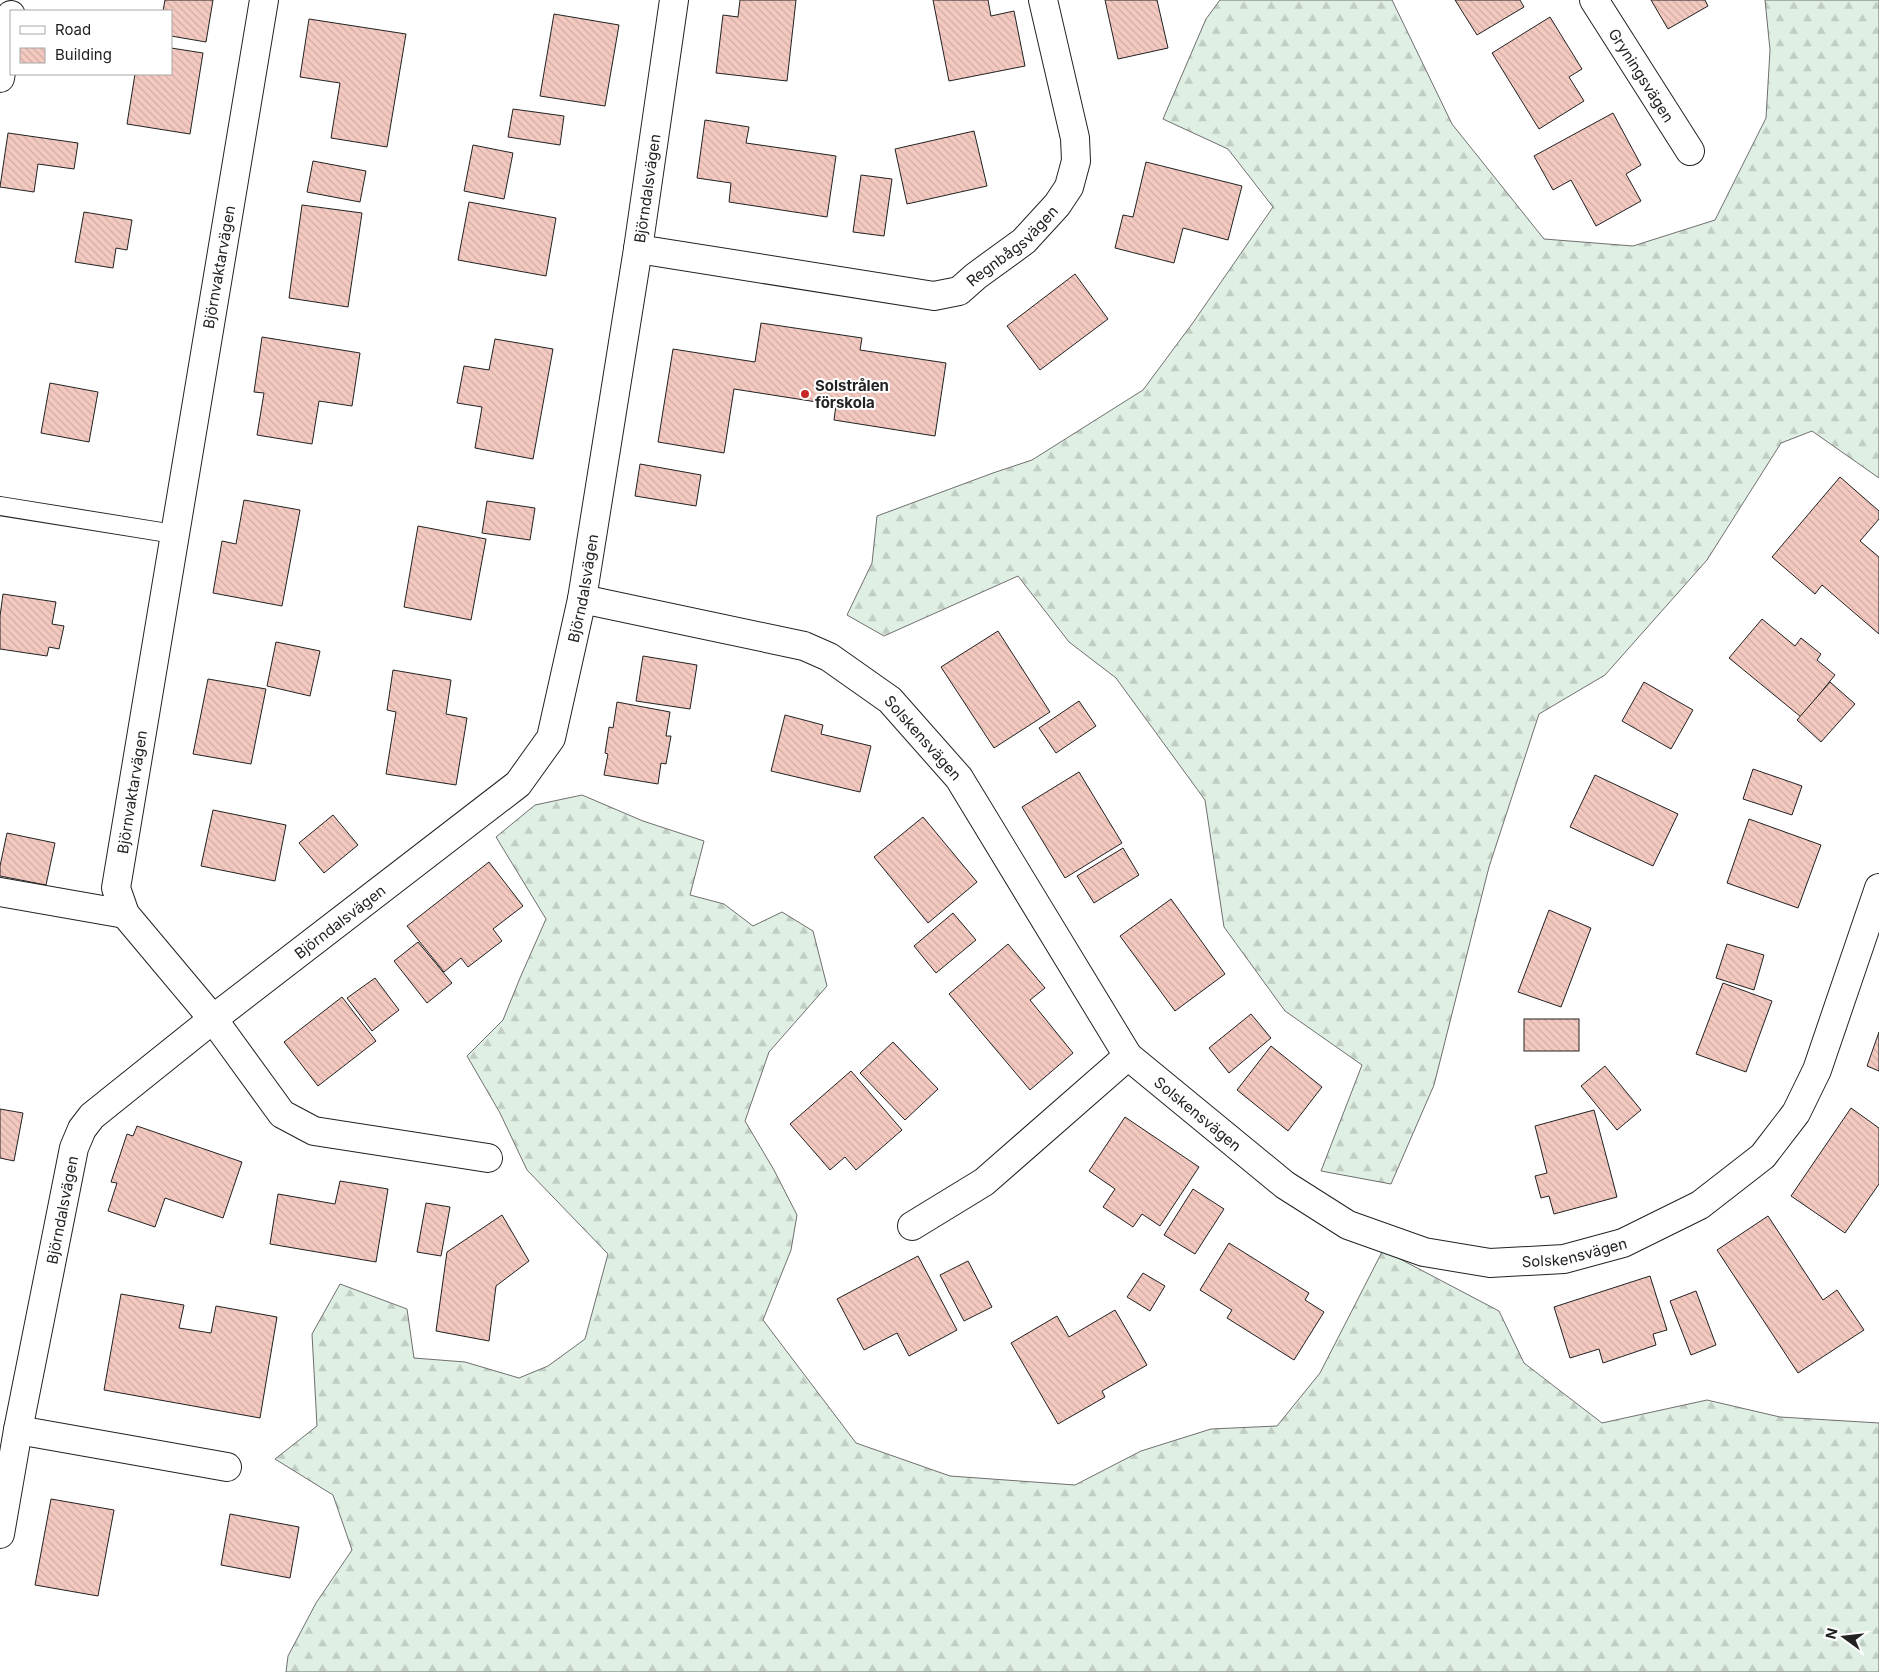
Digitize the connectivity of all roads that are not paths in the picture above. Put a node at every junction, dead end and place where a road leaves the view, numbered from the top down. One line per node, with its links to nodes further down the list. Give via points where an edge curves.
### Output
1 (264, 0): 10 (street, Björnvaktarvägen)
2 (674, 0): 8 (street, Björndalsvägen)
3 (1043, 0): 8 (street, Regnbågsvägen, via 1075,138 1074,170 1069,187 1057,205 1024,241 958,291 934,296)
4 (1594, 0): 7 (street, Gryningsvägen)
5 (10, 22): 6 (street)
6 (0, 78)
7 (1690, 151)
8 (638, 249): 11 (street, Björndalsvägen)
9 (0, 506): 10 (lane)
10 (174, 534): 14 (street, Björnvaktarvägen, via 116,888)
11 (582, 599): 15 (street, Björndalsvägen, via 551,738 518,784); 16 (street, Solskensvägen, via 804,646 829,657 890,700 959,778)
12 (1879, 888): 16 (street, Solskensvägen, via 1817,1070 1796,1112 1763,1156 1700,1205 1622,1242 1564,1260 1483,1261 1424,1252 1348,1225 1285,1185)
13 (0, 892): 14 (street)
14 (125, 914): 15 (street, Björnvaktarvägen)
15 (213, 1019): 17 (street, via 282,1114 314,1131); 19 (street, Björndalsvägen, via 92,1116 82,1129 74,1148)
16 (1128, 1056): 18 (street, via 984,1182)
17 (488, 1158)
18 (912, 1226)
19 (18, 1430): 20 (street); 21 (street, Björndalsvägen)
20 (226, 1467)
21 (0, 1534)

